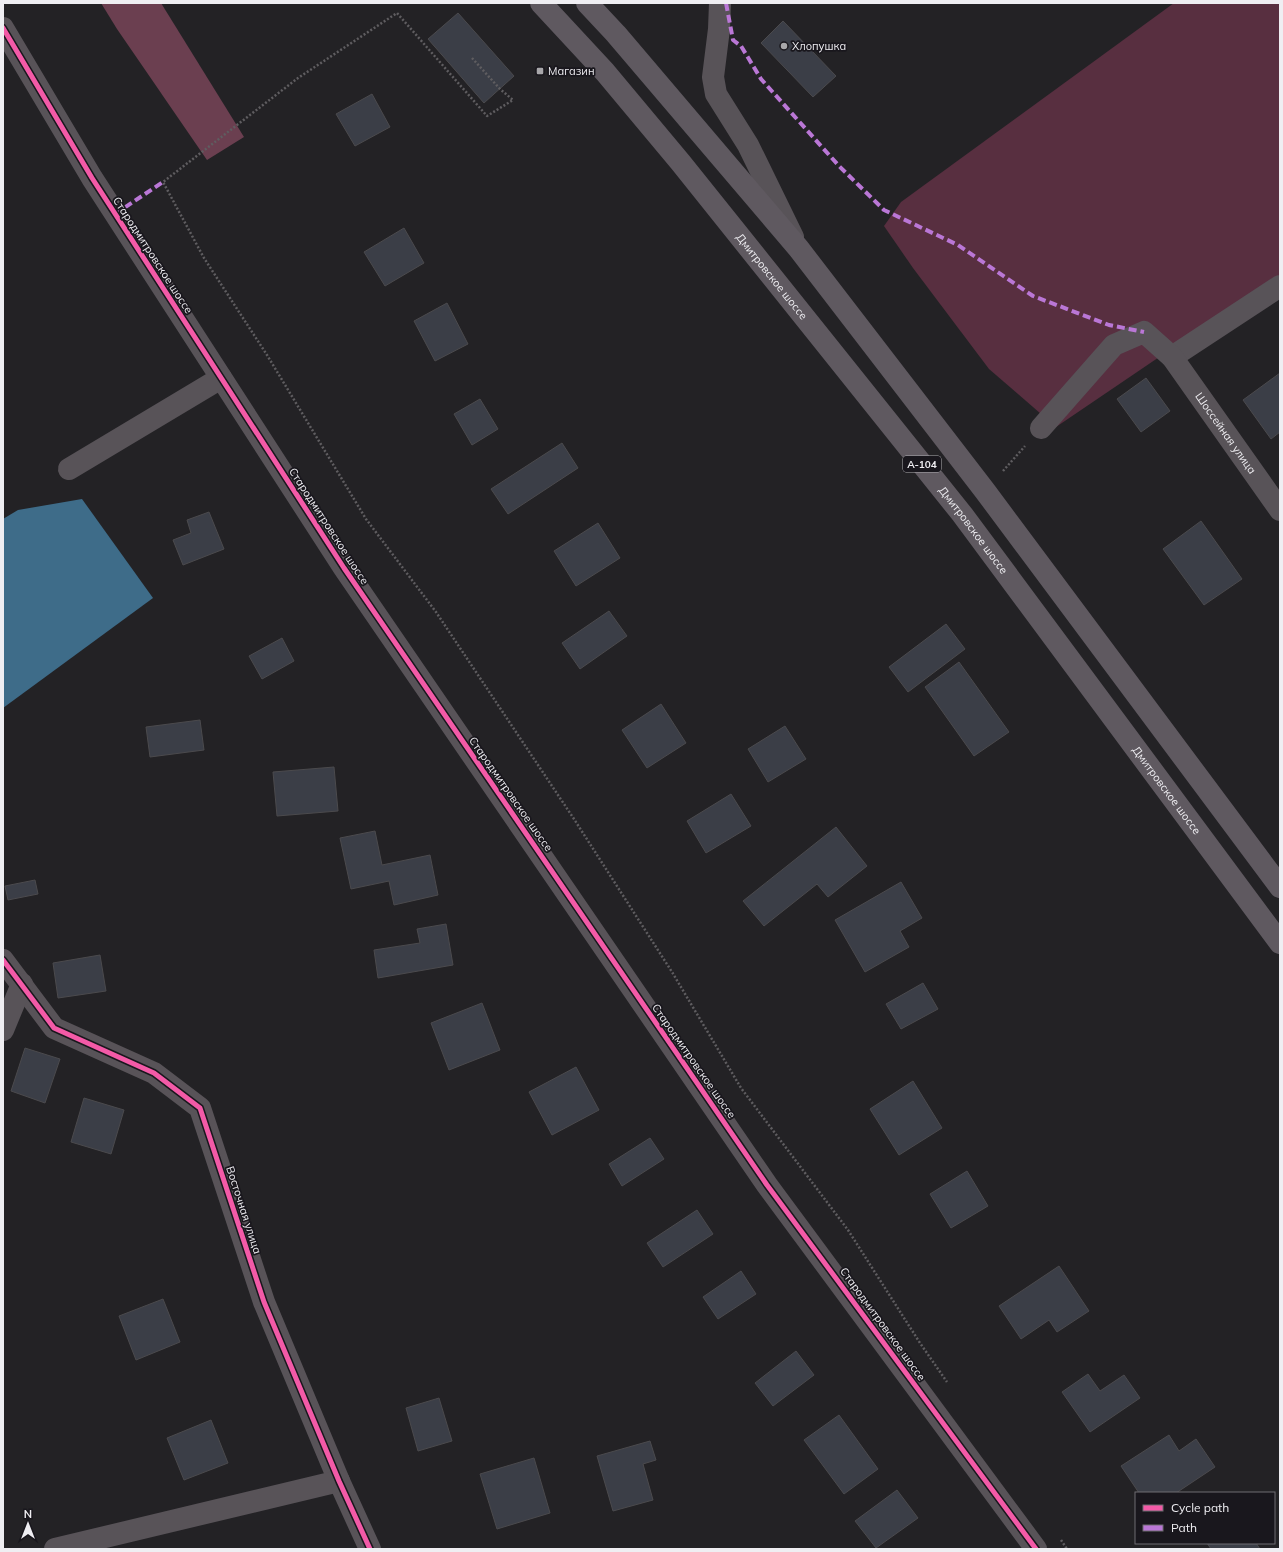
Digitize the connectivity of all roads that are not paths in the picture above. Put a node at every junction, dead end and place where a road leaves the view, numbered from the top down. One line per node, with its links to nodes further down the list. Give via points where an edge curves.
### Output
1 (542, 3): 13 (highway, Дмитровское шоссе / А-104, via 605,72 676,157 962,514)
2 (587, 3): 5 (highway, А-104)
3 (720, 3): 5 (street, via 713,77 716,94 748,145)
4 (3, 28): 8 (street, Стародмитровское шоссе, via 92,178)
5 (799, 249): 12 (highway, А-104, via 985,491)
6 (1280, 286): 7 (street)
7 (1172, 357): 9 (street, Шоссейная улица, via 1144,332 1114,345); 11 (street, Шоссейная улица)
8 (221, 378): 10 (street); 20 (street, Стародмитровское шоссе, via 344,568 768,1185)
9 (1041, 428)
10 (69, 469)
11 (1280, 510)
12 (1280, 887)
13 (1280, 943)
14 (3, 960): 15 (street, Восточная улица)
15 (22, 984): 16 (street); 17 (street, Восточная улица, via 54,1028 154,1073 200,1108 264,1302)
16 (3, 1030)
17 (339, 1481): 18 (street); 19 (street, Восточная улица)
18 (55, 1549)
19 (370, 1549)
20 (1036, 1549)

